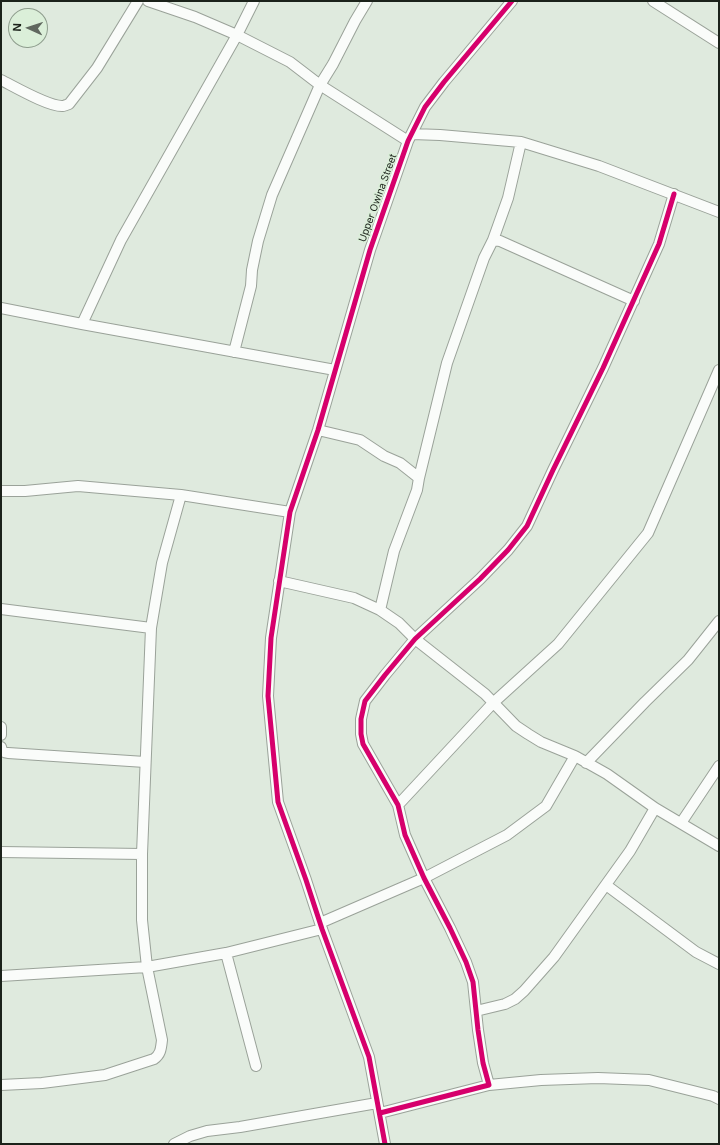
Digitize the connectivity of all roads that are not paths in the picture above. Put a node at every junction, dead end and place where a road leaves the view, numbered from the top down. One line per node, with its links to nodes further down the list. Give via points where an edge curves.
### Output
1 (138, 1): 9 (street, via 97,68 69,104 56,105)
2 (148, 1): 7 (street)
3 (254, 1): 7 (street)
4 (367, 1): 10 (street)
5 (512, 1): 11 (street, Upper Owina Street, via 425,107)
6 (653, 1): 8 (street)
7 (237, 35): 10 (street, via 290,62); 18 (street, via 121,240)
8 (719, 43)
9 (1, 80)
10 (320, 84): 11 (street); 19 (street, via 272,195 258,240 251,286)
11 (410, 138): 12 (street, via 440,135); 20 (street, Upper Owina Street, via 370,250)
12 (521, 142): 13 (street, via 599,166); 15 (street, via 508,198)
13 (674, 194): 14 (street); 16 (street, via 659,244)
14 (719, 212)
15 (492, 240): 16 (street); 23 (street, via 447,363)
16 (634, 300): 32 (street, via 527,526 480,579)
17 (1, 308): 18 (street)
18 (82, 324): 19 (street)
19 (234, 352): 20 (street)
20 (335, 370): 22 (street, Upper Owina Street)
21 (719, 370): 33 (street, via 648,533 558,644)
22 (318, 430): 23 (street, via 360,440 400,463); 26 (street, Upper Owina Street)
23 (419, 478): 29 (street, via 394,551)
24 (1, 491): 25 (street, via 78,486)
25 (181, 495): 26 (street); 31 (street, via 162,563)
26 (290, 512): 27 (street, Upper Owina Street)
27 (278, 581): 29 (street, via 354,598); 49 (street, Upper Owina Street, via 270,638 268,696 278,802)
28 (1, 609): 31 (street)
29 (380, 610): 32 (street, via 399,623)
30 (719, 621): 39 (street, via 688,660)
31 (151, 628): 38 (street)
32 (415, 639): 33 (street); 41 (street, via 365,701 361,719 363,744)
33 (493, 703): 37 (street, via 528,734); 41 (street)
34 (1, 727): 35 (street)
35 (1, 735)
36 (1, 747): 38 (street, via 4,753)
37 (574, 756): 39 (street); 47 (street, via 546,806 507,835)
38 (145, 762): 46 (street)
39 (586, 763): 42 (street, via 607,774)
40 (719, 766): 43 (street)
41 (398, 805): 47 (street, via 405,835)
42 (656, 808): 43 (street); 48 (street, via 630,852)
43 (681, 823): 44 (street)
44 (719, 846)
45 (1, 852): 46 (street)
46 (142, 854): 52 (street, via 142,920)
47 (424, 878): 49 (street); 54 (street, via 466,962 473,982)
48 (606, 885): 51 (street, via 696,952); 54 (street, via 554,957 524,991 505,1004)
49 (321, 926): 50 (street); 59 (street, Upper Owina Street, via 368,1057)
50 (226, 953): 52 (street); 55 (street)
51 (719, 964)
52 (147, 967): 53 (street); 56 (street, via 162,1040 158,1056 105,1075)
53 (1, 976)
54 (476, 1011): 57 (street, via 483,1063)
55 (256, 1066)
56 (1, 1085)
57 (489, 1085): 58 (street, via 598,1078 649,1080); 59 (street)
58 (719, 1099)
59 (379, 1108): 60 (street, via 207,1131); 61 (street, Upper Owina Street)
60 (174, 1144)
61 (385, 1144)

